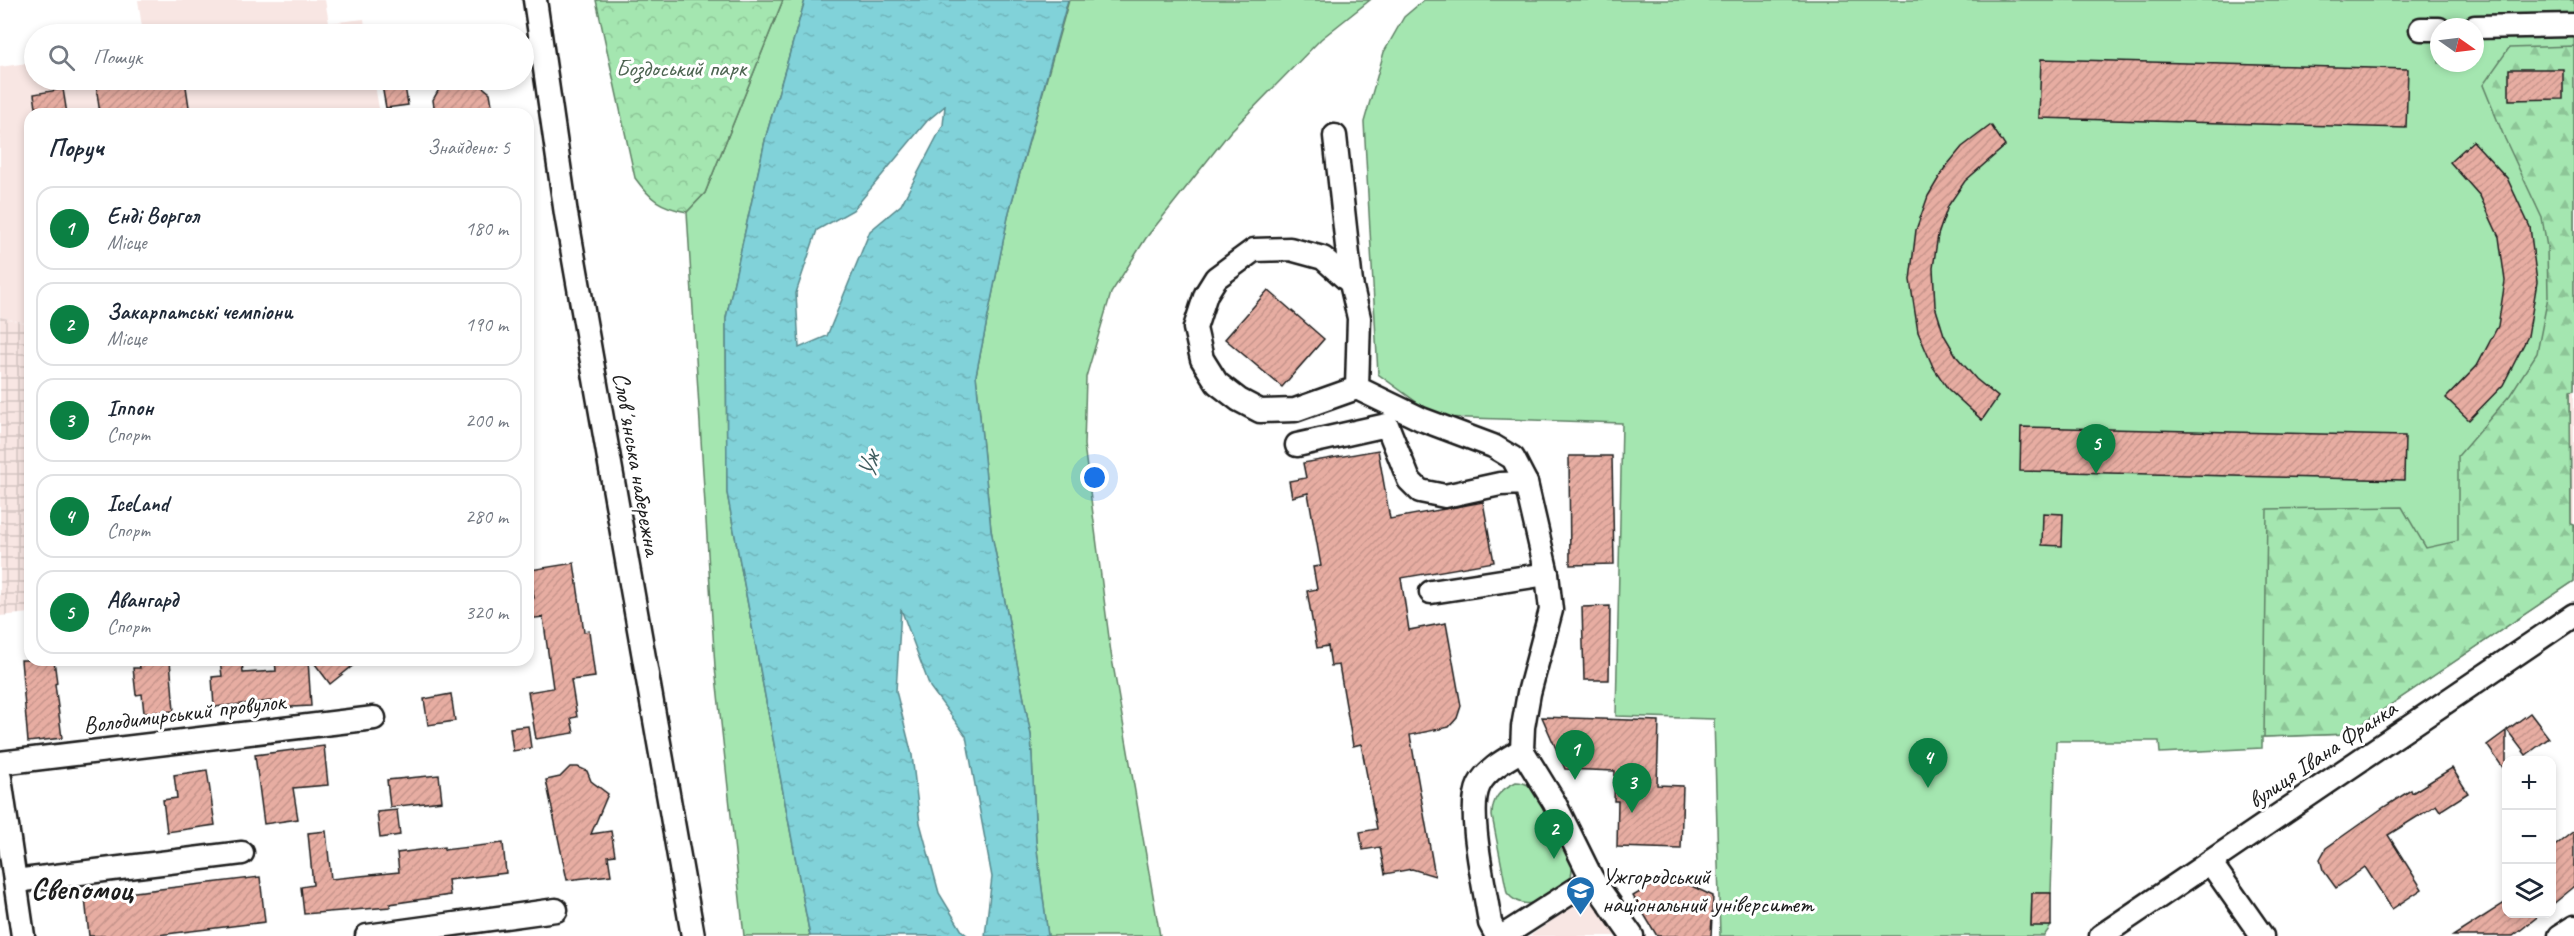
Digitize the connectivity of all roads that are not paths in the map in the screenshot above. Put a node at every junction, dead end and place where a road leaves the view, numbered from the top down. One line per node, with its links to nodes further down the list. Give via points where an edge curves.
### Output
1 (536, 0): 24 (street, Словʼянська набережна, via 566,213)
2 (2574, 25): 3 (street)
3 (2484, 27)
4 (1335, 135): 5 (street)
5 (1351, 283): 6 (street, via 1359,318); 6 (street, via 1323,258 1290,249 1254,250 1216,278 1206,294 1195,328 1202,359 1217,383 1260,411 1295,410)
6 (1357, 388): 8 (street, via 1421,419 1493,446 1513,458)
7 (1298, 445): 8 (street, via 1387,425 1409,480 1420,491 1445,496 1500,484)
8 (1526, 483): 9 (street)
9 (1547, 574): 10 (street); 13 (street, via 1551,610 1529,693)
10 (1431, 592)
11 (2574, 615): 17 (street, вулиця Івана Франка)
12 (374, 718): 14 (street, Володимирський провулок)
13 (1522, 750): 18 (street, via 1554,802); 25 (street, via 1494,768 1479,785 1474,811 1490,923)
14 (0, 763)
15 (0, 778): 19 (street)
16 (242, 853): 19 (street)
17 (2211, 862): 28 (street, вулиця Івана Франка); 29 (street)
18 (1592, 879): 26 (street); 27 (street)
19 (15, 881): 22 (street)
20 (556, 910): 23 (street)
21 (2574, 927): 30 (street)
22 (23, 936)
23 (367, 936)
24 (693, 936)
25 (1497, 936)
26 (1503, 936)
27 (1632, 936)
28 (2101, 936)
29 (2262, 936)
30 (2560, 936)

